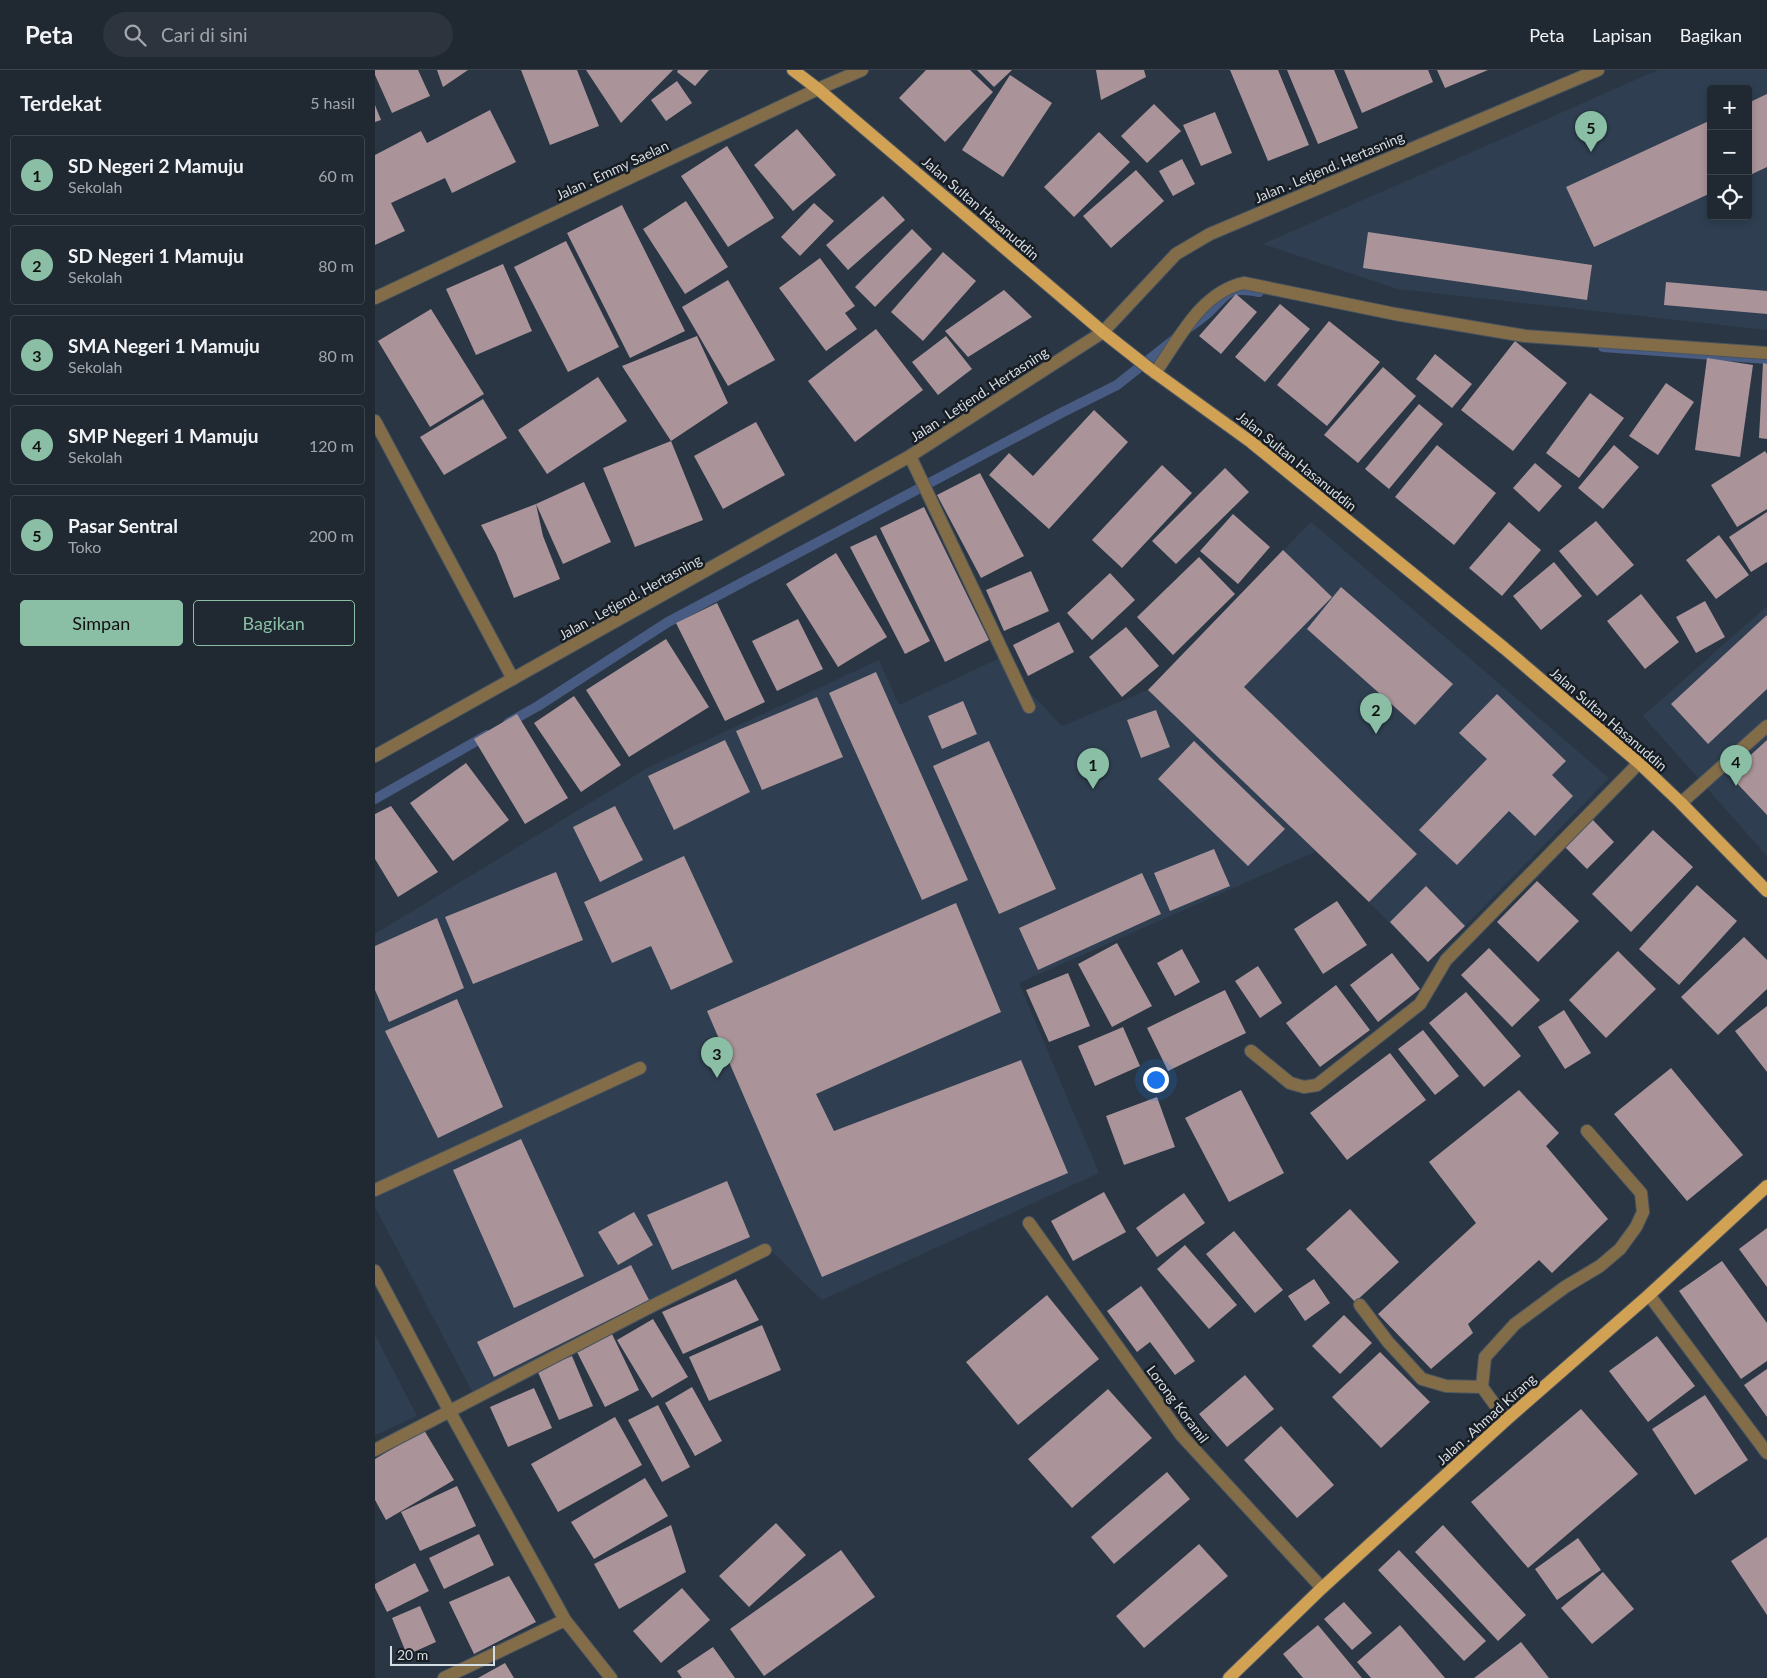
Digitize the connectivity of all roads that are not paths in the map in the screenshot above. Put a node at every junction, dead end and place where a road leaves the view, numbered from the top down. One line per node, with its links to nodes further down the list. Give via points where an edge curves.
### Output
1 (793, 70): 4 (main road, Jalan Sultan Hasanuddin)
2 (862, 70): 4 (street, Jalan . Emmy Saelan)
3 (1598, 70): 6 (street, Jalan . Letjend. Hertasning, via 1209,234 1176,254)
4 (818, 89): 5 (street, Jalan . Emmy Saelan); 6 (main road, Jalan Sultan Hasanuddin)
5 (375, 298)
6 (1103, 332): 8 (main road, Jalan Sultan Hasanuddin); 10 (street, Jalan . Letjend. Hertasning)
7 (1767, 353): 8 (street, via 1525,336 1244,283 1212,297)
8 (1153, 371): 15 (main road, Jalan Sultan Hasanuddin, via 1251,442 1504,648)
9 (375, 421): 11 (street)
10 (910, 456): 11 (street, Jalan . Letjend. Hertasning); 12 (street)
11 (513, 680): 14 (street, Jalan . Letjend. Hertasning)
12 (1029, 707)
13 (1767, 726): 16 (street)
14 (375, 756)
15 (1639, 763): 16 (main road, Jalan Sultan Hasanuddin); 18 (street, via 1446,960 1420,1004 1317,1085 1304,1087 1290,1083)
16 (1681, 803): 17 (main road, Jalan Sultan Hasanuddin)
17 (1767, 891)
18 (1251, 1050)
19 (639, 1068): 22 (street)
20 (1587, 1131): 28 (street, via 1641,1193 1643,1212 1621,1249 1515,1324 1485,1357)
21 (1767, 1186): 26 (main road, Jalan . Ahmad Kirang)
22 (375, 1190)
23 (1029, 1223): 33 (street, Lorong Koramil, via 1181,1436)
24 (765, 1250): 29 (street)
25 (375, 1271): 29 (street)
26 (1649, 1295): 30 (main road, Jalan . Ahmad Kirang); 32 (street)
27 (1360, 1306): 28 (street, via 1387,1342 1422,1378 1446,1386)
28 (1482, 1387): 30 (street)
29 (450, 1412): 31 (street); 34 (street)
30 (1506, 1420): 33 (main road, Jalan . Ahmad Kirang)
31 (375, 1450)
32 (1767, 1453)
33 (1322, 1588): 37 (main road, Jalan . Ahmad Kirang)
34 (565, 1620): 35 (street); 36 (street)
35 (444, 1678)
36 (611, 1678)
37 (1229, 1678)

